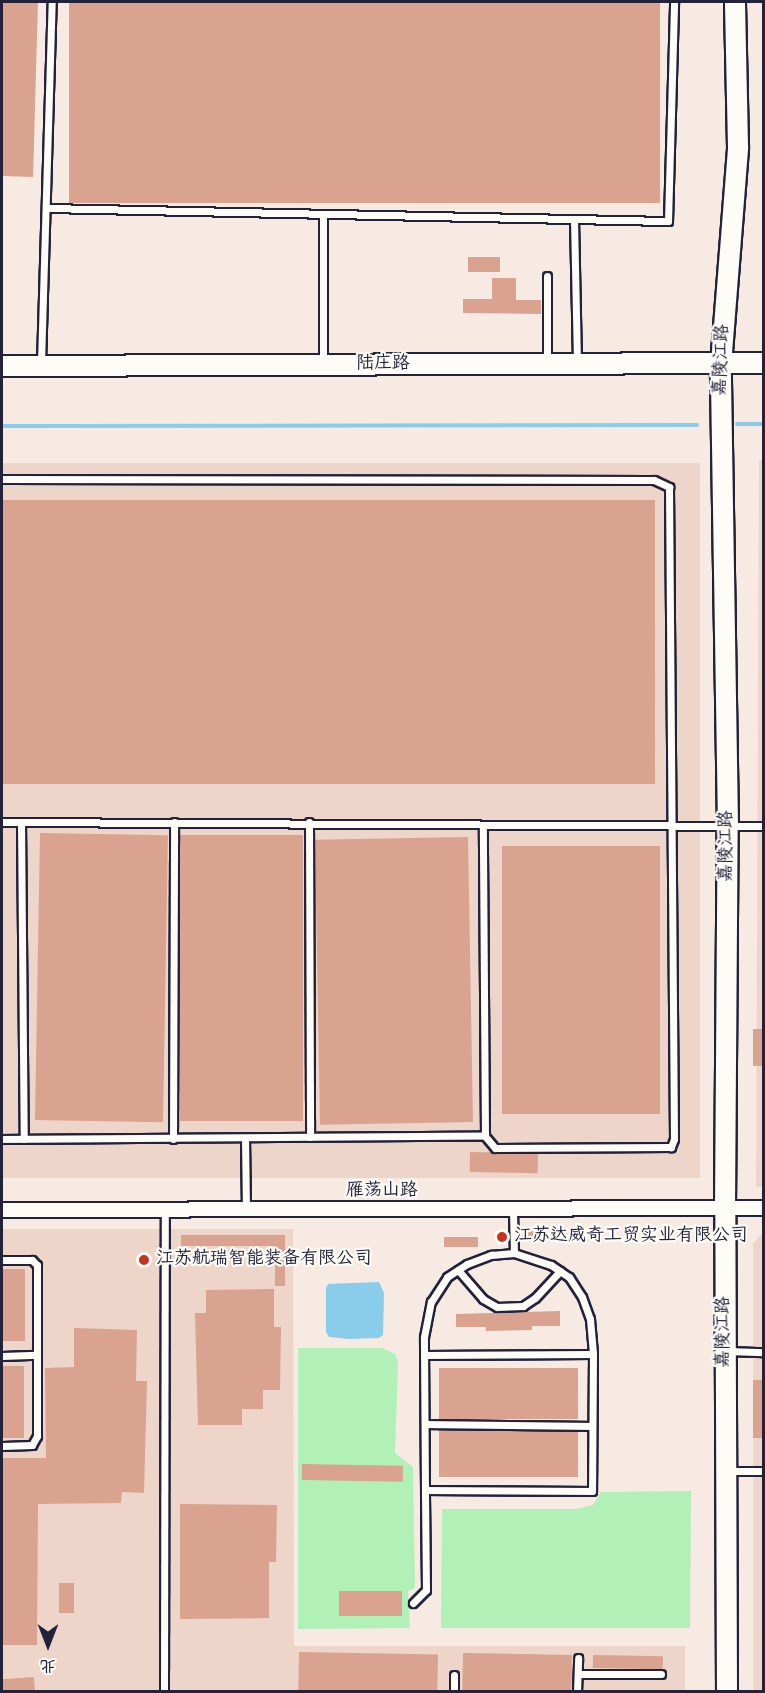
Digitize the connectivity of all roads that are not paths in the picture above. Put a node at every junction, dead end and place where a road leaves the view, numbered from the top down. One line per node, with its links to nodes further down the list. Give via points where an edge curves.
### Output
1 (52, 2): 4 (lane)
2 (674, 2): 6 (lane, via 668,221)
3 (735, 2): 11 (street, 嘉陵江路, via 738,147)
4 (46, 208): 5 (lane); 13 (lane)
5 (323, 214): 6 (lane); 14 (lane)
6 (574, 219): 10 (lane)
7 (547, 276): 9 (lane)
8 (764, 363): 11 (street, 陆庄路)
9 (547, 365): 10 (street, 陆庄路); 14 (street, 陆庄路)
10 (578, 365): 11 (street, 陆庄路)
11 (721, 365): 22 (street, 嘉陵江路)
12 (2, 366): 13 (street, 陆庄路)
13 (41, 366): 14 (street, 陆庄路)
14 (323, 366)
15 (2, 479): 21 (lane, via 663,483 669,487 671,496)
16 (2, 822): 17 (lane)
17 (21, 822): 18 (lane); 29 (lane)
18 (174, 822): 19 (lane); 27 (lane)
19 (309, 822): 20 (lane); 26 (lane)
20 (483, 825): 21 (lane); 24 (lane)
21 (672, 826): 22 (lane); 24 (lane, via 671,1147 495,1148)
22 (728, 826): 23 (lane); 30 (street, 嘉陵江路)
23 (764, 826)
24 (485, 1136): 26 (lane)
25 (245, 1137): 26 (lane); 27 (lane); 34 (lane)
26 (310, 1137)
27 (173, 1138): 29 (lane)
28 (2, 1139): 29 (lane)
29 (24, 1139)
30 (725, 1208): 31 (street, 雁荡山路); 35 (street, 雁荡山路); 40 (street, 嘉陵江路)
31 (764, 1208)
32 (2, 1210): 33 (street, 雁荡山路)
33 (165, 1210): 34 (street, 雁荡山路); 57 (lane)
34 (246, 1210): 35 (street, 雁荡山路)
35 (513, 1210): 36 (lane)
36 (514, 1252): 38 (lane, via 491,1256); 39 (lane)
37 (2, 1260): 43 (lane, via 32,1260 37,1265)
38 (458, 1270): 39 (lane, via 483,1299 497,1307 523,1305); 44 (lane, via 447,1277 431,1302)
39 (560, 1271): 42 (lane, via 582,1297 590,1318)
40 (726, 1351): 41 (lane); 49 (street, 嘉陵江路)
41 (764, 1352)
42 (593, 1354): 44 (lane); 47 (lane)
43 (37, 1355): 45 (lane); 48 (lane, via 36,1440 24,1446)
44 (424, 1355): 46 (lane)
45 (2, 1356)
46 (425, 1424): 47 (lane); 51 (lane)
47 (592, 1426): 51 (lane, via 592,1491)
48 (2, 1446)
49 (726, 1471): 50 (lane); 60 (street, 嘉陵江路)
50 (764, 1471)
51 (425, 1490): 52 (lane, via 426,1590)
52 (413, 1603)
53 (578, 1658): 54 (lane)
54 (578, 1674): 55 (lane); 59 (lane)
55 (661, 1674)
56 (454, 1675): 58 (lane)
57 (164, 1692)
58 (454, 1692)
59 (578, 1692)
60 (727, 1692)

